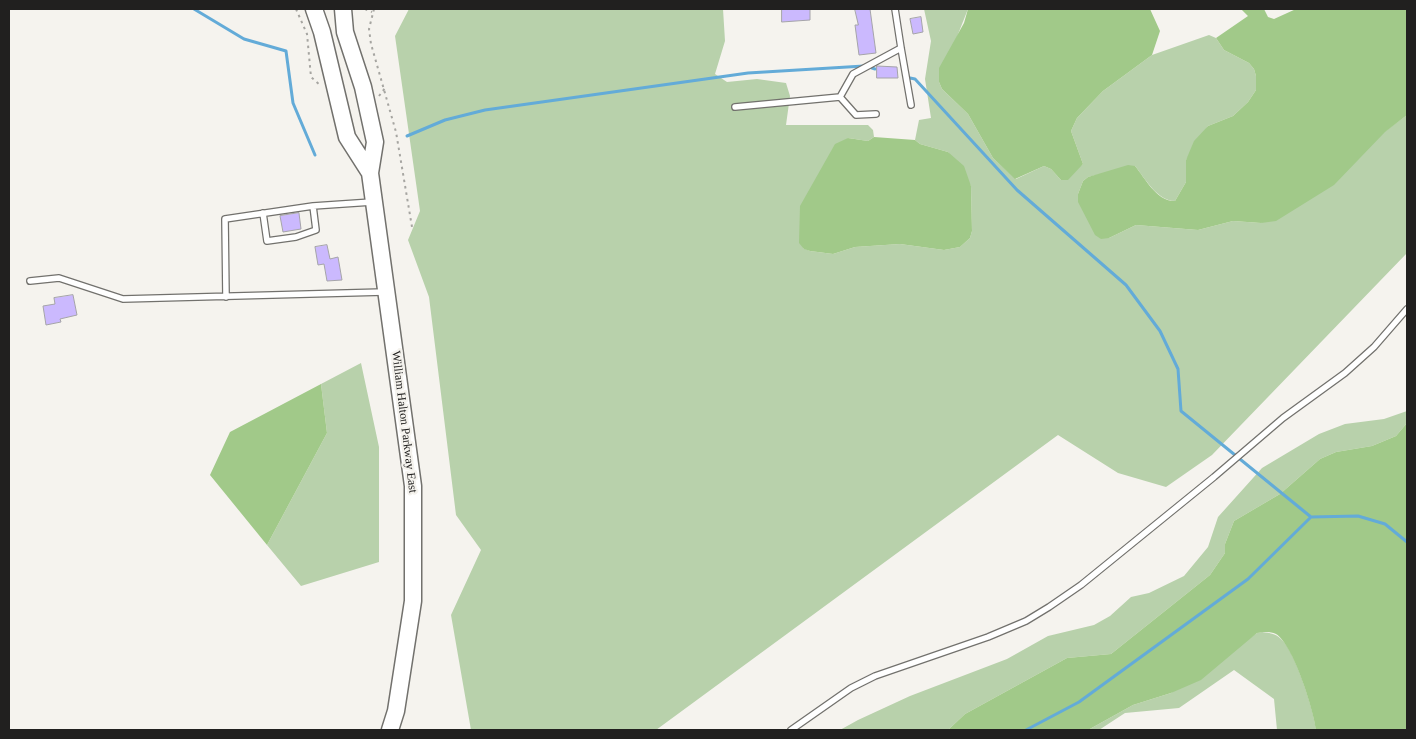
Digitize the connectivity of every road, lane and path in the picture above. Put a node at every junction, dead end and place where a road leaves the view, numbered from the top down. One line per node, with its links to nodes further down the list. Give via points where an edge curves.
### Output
1 (296, 9): 9 (path, via 306,34)
2 (314, 9): 14 (main road, William Halton Parkway East, via 347,137)
3 (342, 9): 14 (main road, William Halton Parkway East, via 345,32 363,87 375,142)
4 (365, 9): 7 (path)
5 (374, 9): 7 (path)
6 (895, 9): 8 (lane)
7 (372, 12): 18 (path, via 371,44 396,132)
8 (900, 48): 10 (lane, via 853,74); 11 (lane)
9 (311, 76)
10 (840, 97): 12 (lane); 13 (lane, via 856,115)
11 (911, 105)
12 (735, 107)
13 (876, 114)
14 (370, 173): 15 (main road, William Halton Parkway East)
15 (374, 202): 16 (lane); 20 (main road, William Halton Parkway East)
16 (313, 206): 17 (lane); 17 (lane, via 316,230 296,237 267,241)
17 (264, 213): 21 (lane, via 225,219)
18 (412, 227)
19 (30, 281): 21 (lane, via 59,278 123,299)
20 (386, 292): 21 (lane); 23 (main road, William Halton Parkway East, via 413,486 413,601 396,711)
21 (226, 297)
22 (1407, 308): 24 (lane, via 1374,347 1345,372 1283,418 1065,596 1026,621 875,676 851,688)
23 (390, 730)
24 (791, 730)

